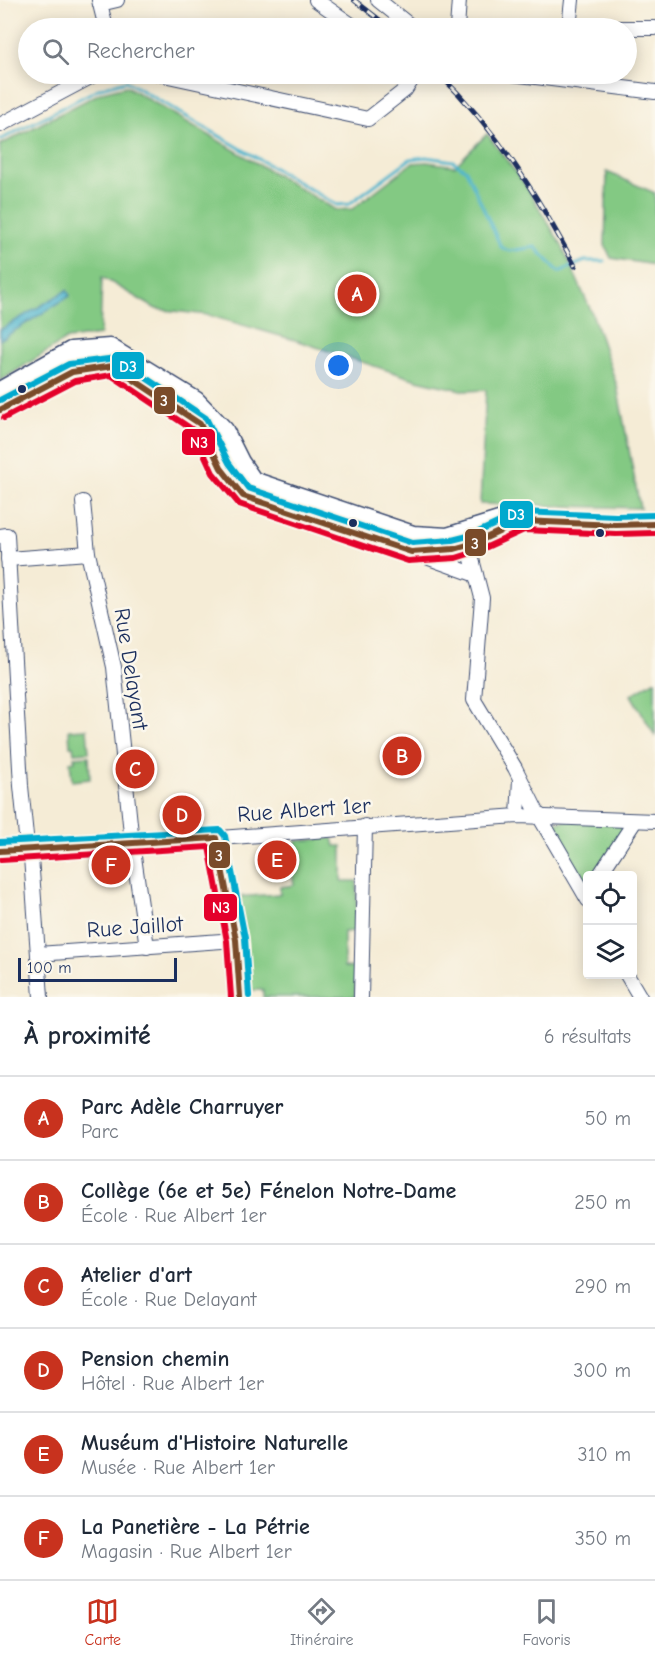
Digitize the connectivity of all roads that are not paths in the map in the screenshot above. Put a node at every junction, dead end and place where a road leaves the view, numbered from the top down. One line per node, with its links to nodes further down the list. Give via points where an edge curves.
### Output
1 (117, 0): 6 (street)
2 (316, 0): 8 (street)
3 (378, 0): 9 (street)
4 (459, 0): 10 (street)
5 (572, 0): 11 (street)
6 (100, 2): 7 (street)
7 (104, 18)
8 (342, 18)
9 (400, 18)
10 (458, 18)
11 (570, 18)
12 (637, 28): 13 (street)
13 (655, 28)
14 (76, 84): 19 (street)
15 (205, 84): 16 (street, via 368,119)
16 (409, 84)
17 (604, 84): 18 (street)
18 (655, 92)
19 (2, 120)
20 (0, 392): 25 (main road, via 71,351 110,348 196,401 224,430 253,481 413,535)
21 (0, 410): 26 (main road, via 72,372 113,366 200,424 221,468 243,496)
22 (83, 502): 27 (street, Rue Delayant)
23 (655, 524): 25 (main road, via 502,520)
24 (3, 536): 28 (street)
25 (466, 538): 26 (main road, via 454,549); 29 (street)
26 (411, 552): 29 (street)
27 (88, 553): 28 (street); 37 (street, Rue Delayant, via 114,667)
28 (8, 560): 38 (street)
29 (476, 575): 30 (street, via 482,598 474,700)
30 (520, 779): 31 (street); 32 (street)
31 (518, 816): 32 (street, Rue Albert 1er); 35 (street, Rue Albert 1er)
32 (539, 816): 33 (street, Rue Albert 1er); 41 (street)
33 (635, 821): 34 (street, Rue Albert 1er); 40 (street)
34 (655, 821)
35 (365, 826): 36 (street, Rue Albert 1er); 48 (street)
36 (216, 838): 37 (street, Rue Albert 1er); 42 (street)
37 (132, 843): 38 (street, Rue Albert 1er); 43 (street, Rue Delayant)
38 (28, 849): 39 (street, Rue Albert 1er); 44 (street)
39 (0, 850)
40 (602, 871)
41 (583, 889)
42 (236, 940): 43 (street, Rue Jaillot); 47 (street)
43 (147, 947): 44 (street, Rue Jaillot)
44 (38, 954): 46 (street)
45 (629, 979): 49 (street)
46 (41, 997)
47 (240, 997)
48 (361, 997)
49 (640, 997)

